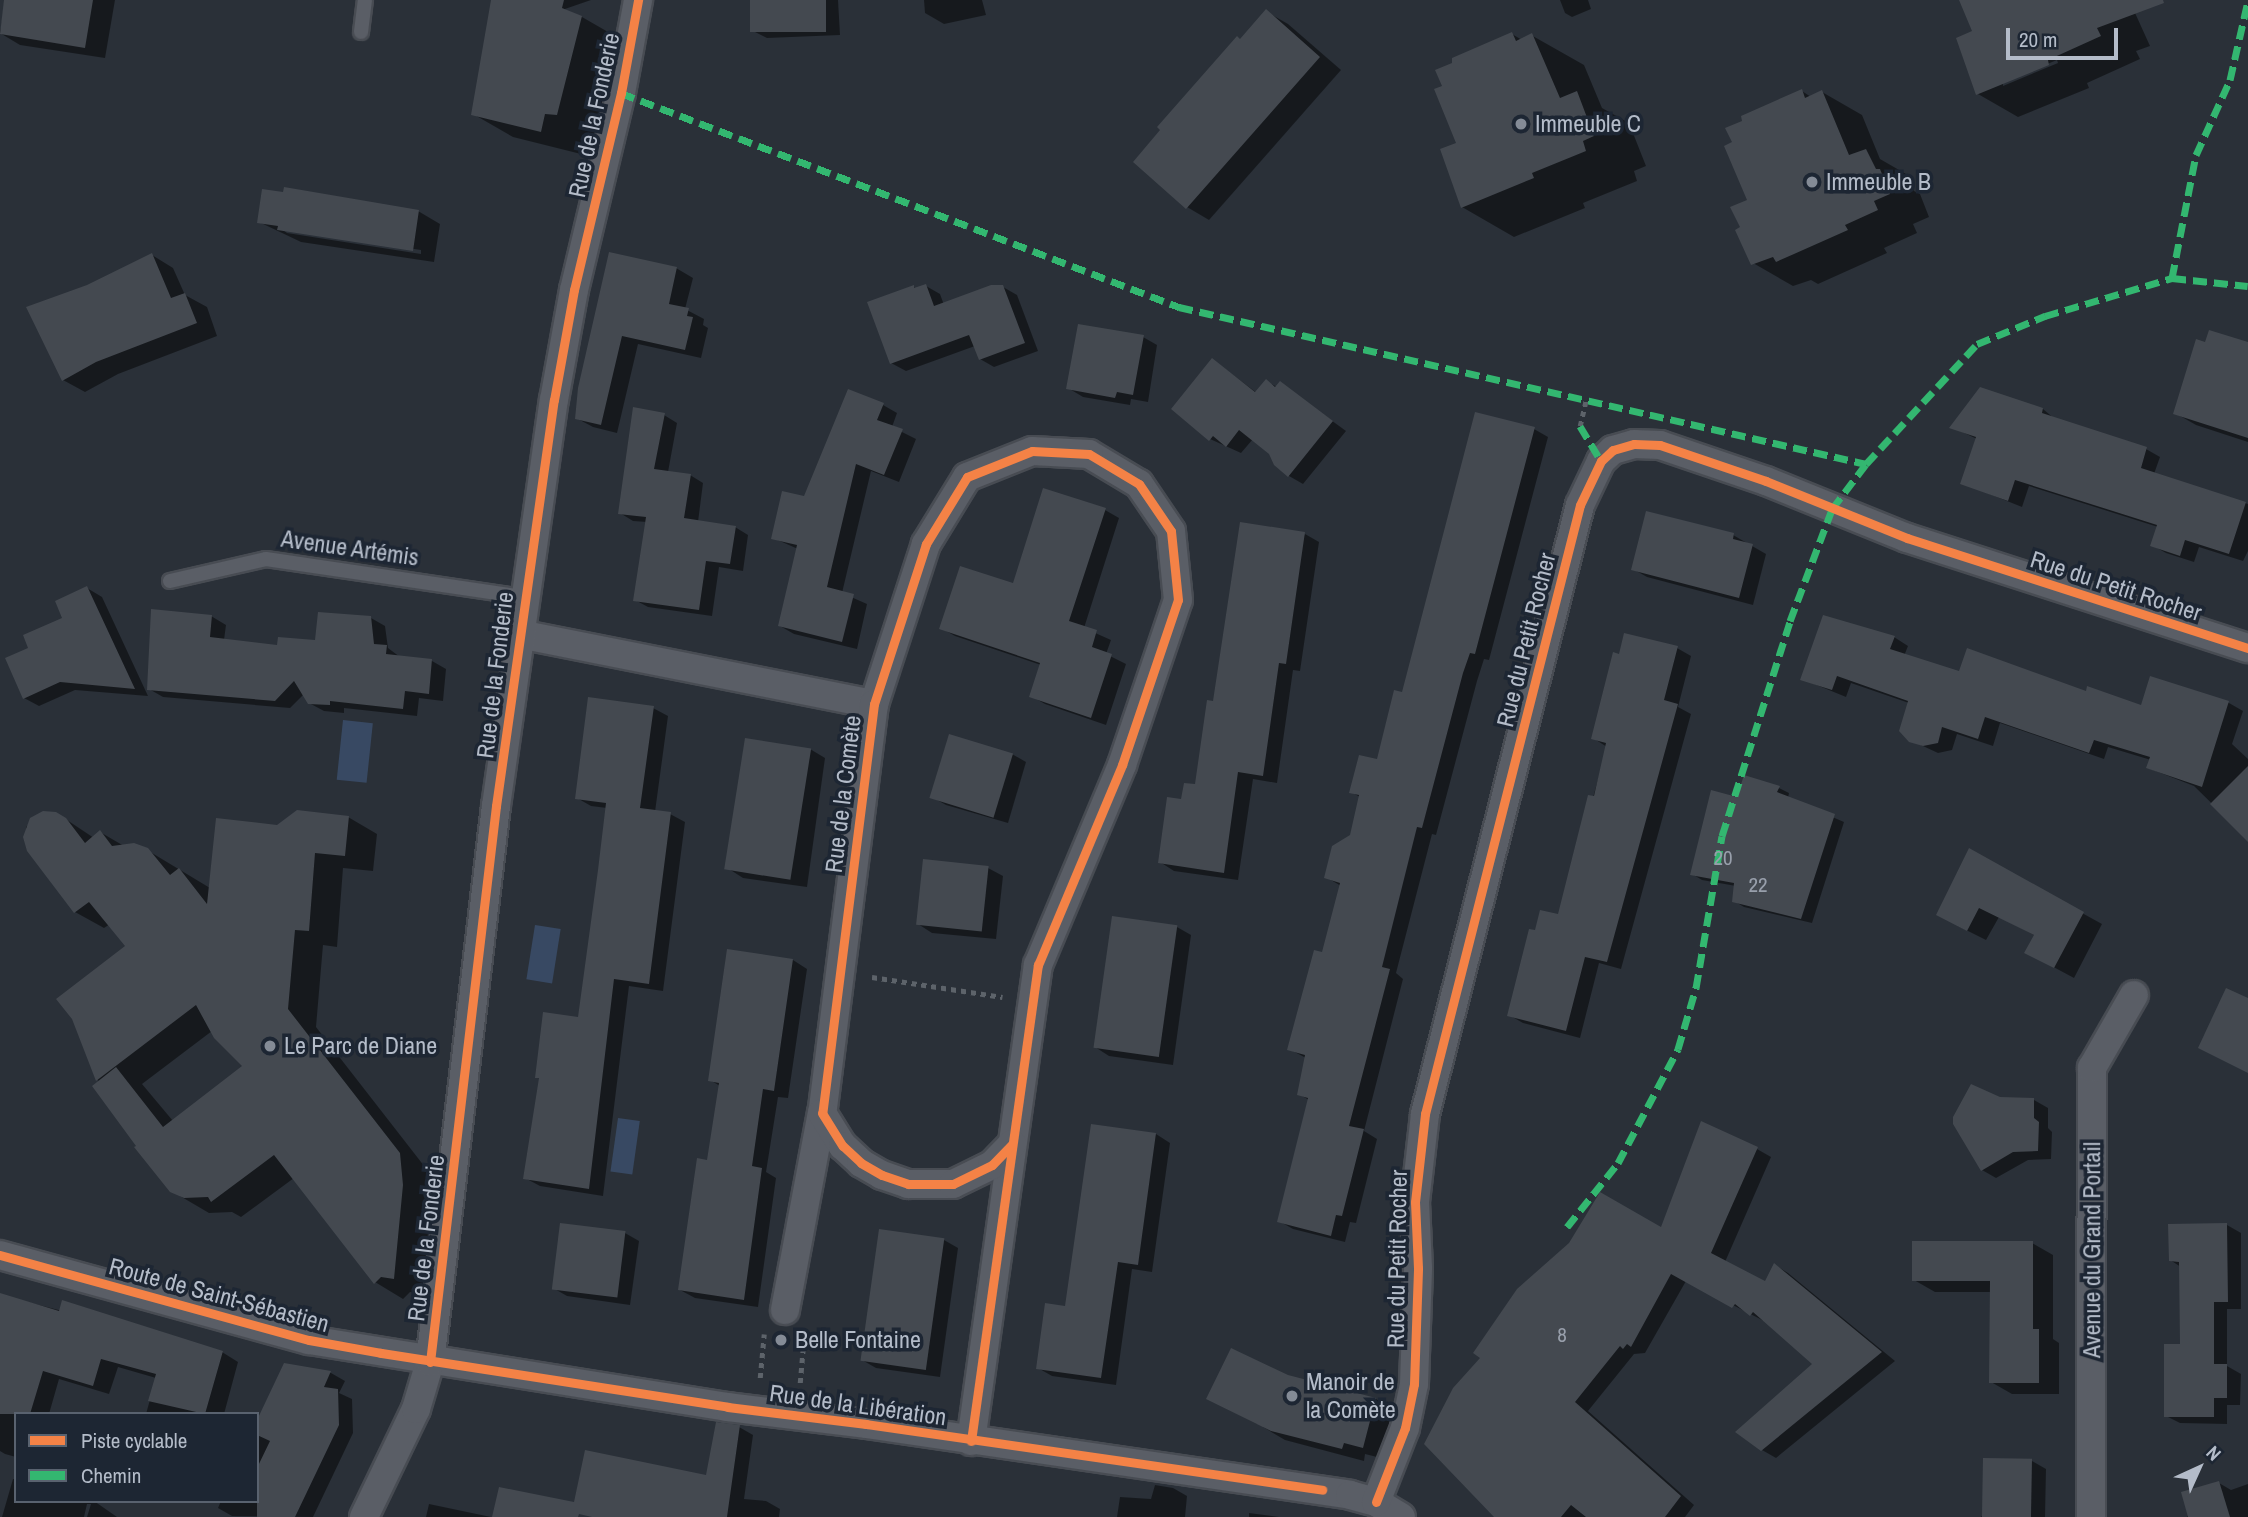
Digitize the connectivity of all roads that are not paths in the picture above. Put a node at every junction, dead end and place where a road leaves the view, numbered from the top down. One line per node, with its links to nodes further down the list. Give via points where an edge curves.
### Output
1 (365, 0): 3 (lane)
2 (638, 0): 5 (street, Rue de la Fonderie, via 574,290)
3 (361, 32)
4 (170, 581): 5 (lane, Avenue Artémis, via 266,559)
5 (524, 597): 6 (street, Rue de la Fonderie)
6 (519, 634): 8 (street, Rue de la Comète); 14 (street, Rue de la Fonderie)
7 (2248, 648): 16 (street, Rue du Petit Rocher, via 1907,538 1660,444 1613,450 1601,461 1580,505 1425,1114 1415,1202 1414,1384 1405,1428)
8 (874, 704): 10 (street, Rue de la Comète); 11 (street, Rue de la Comète, via 926,544 967,477 1032,451 1088,454 1139,484 1171,531 1178,600 1122,765 1038,965)
9 (2134, 995): 19 (street, Avenue du Grand Portail, via 2092,1068)
10 (822, 1113): 11 (street, via 843,1146 861,1163 908,1184 953,1184 992,1165); 13 (street, Rue de la Comète)
11 (1012, 1144): 15 (street, Rue de la Comète)
12 (0, 1255): 14 (street, Route de Saint-Sébastien, via 309,1340)
13 (785, 1310)
14 (430, 1362): 15 (street, Rue de la Libération); 17 (street, Rue de la Fonderie, via 411,1420)
15 (971, 1441): 16 (street, Rue de la Libération, via 1322,1490)
16 (1376, 1502): 18 (street, Rue de la Libération)
17 (364, 1517)
18 (1401, 1517)
19 (2091, 1517)

